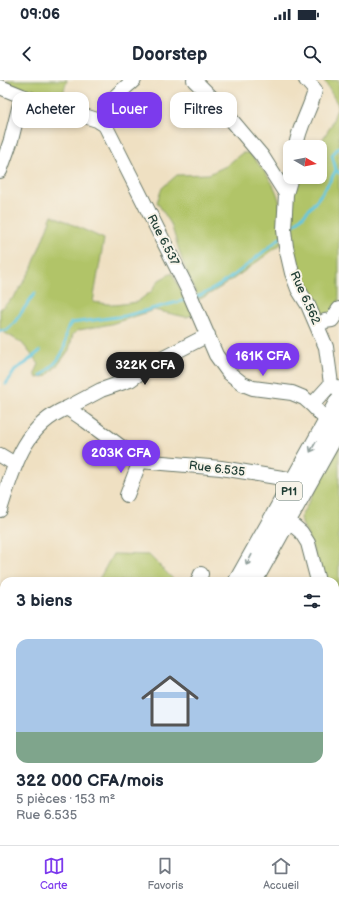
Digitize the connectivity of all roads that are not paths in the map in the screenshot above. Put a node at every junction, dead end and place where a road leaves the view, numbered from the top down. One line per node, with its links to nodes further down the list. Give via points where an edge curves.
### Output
1 (134, 80): 6 (street)
2 (194, 80): 12 (street, via 262,156)
3 (312, 83): 9 (street, via 313,100)
4 (2, 85): 5 (street)
5 (15, 92)
6 (121, 92)
7 (14, 128): 10 (street)
8 (107, 128): 15 (street, Rue 6.537, via 196,306)
9 (298, 140)
10 (0, 171)
11 (289, 184): 12 (street, Rue 6.562)
12 (286, 194): 14 (street, Rue 6.562, via 284,230 292,273)
13 (339, 309): 14 (street, via 332,320 325,320)
14 (317, 326): 16 (street, Rue 6.562, via 326,347)
15 (208, 336): 18 (street, Rue 6.537, via 216,355 229,373 242,384 292,393); 19 (street, via 154,363 130,380 102,390)
16 (335, 387): 18 (street)
17 (339, 401): 20 (main road, P11)
18 (312, 405): 20 (street, Rue 6.537)
19 (67, 408): 22 (street); 23 (street, via 34,431)
20 (335, 428): 24 (main road, P11, one-way to 24); 27 (main road, P11)
21 (0, 455): 23 (street)
22 (140, 461): 24 (street, Rue 6.535, via 221,468); 25 (street)
23 (15, 464): 26 (street)
24 (295, 480): 28 (main road, P11, one-way to 28)
25 (127, 494)
26 (0, 510)
27 (287, 520): 29 (main road, P11); 30 (street, via 301,532 308,543)
28 (240, 577)
29 (255, 577)
30 (317, 577)

